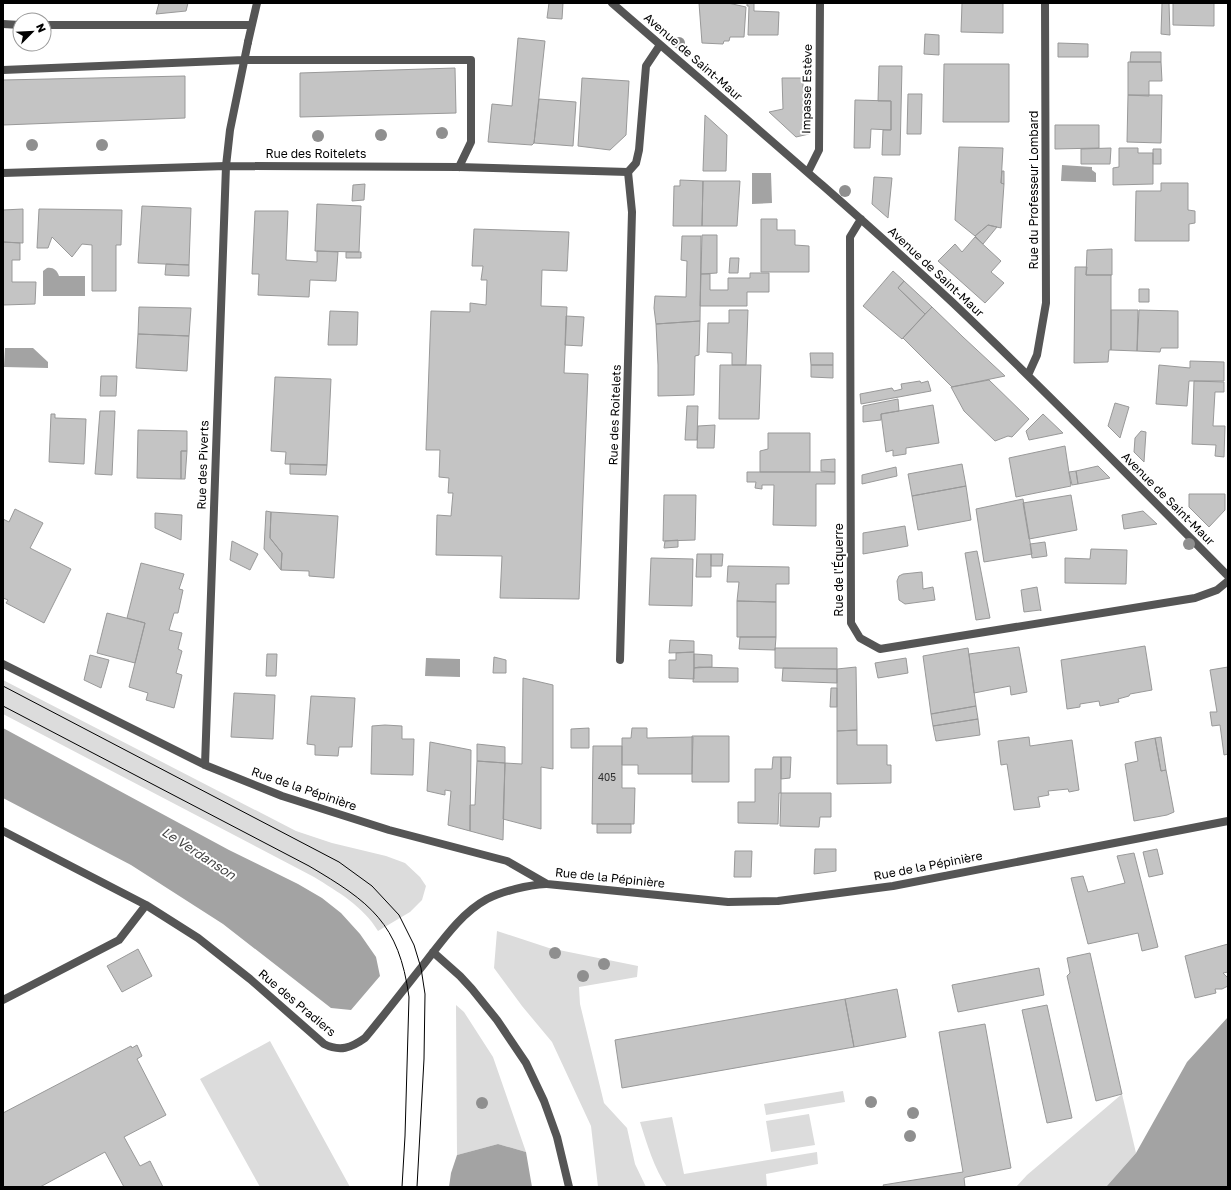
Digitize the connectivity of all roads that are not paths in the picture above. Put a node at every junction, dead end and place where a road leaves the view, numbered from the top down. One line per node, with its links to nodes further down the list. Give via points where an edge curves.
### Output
1 (257, 3): 6 (street, Rue des Piverts)
2 (612, 3): 7 (street, Avenue de Saint-Maur)
3 (820, 3): 13 (street, Impasse Estève, via 818,150)
4 (1045, 3): 16 (street, Rue du Professeur Lombard, via 1046,303 1037,354)
5 (52, 25): 6 (street)
6 (252, 25): 8 (street, Rue des Piverts)
7 (660, 45): 12 (street, via 646,66 639,150 636,163); 13 (street, Avenue de Saint-Maur)
8 (244, 60): 9 (street); 10 (street, Rue des Piverts, via 230,130); 11 (street, via 471,60 471,142)
9 (3, 70)
10 (226, 166): 11 (street, Rue des Roitelets); 14 (street, Rue des Roitelets); 21 (street, Rue des Piverts)
11 (459, 167): 12 (street, Rue des Roitelets)
12 (628, 172): 19 (street, Rue des Roitelets, via 632,212)
13 (808, 172): 15 (street, Avenue de Saint-Maur)
14 (3, 173)
15 (861, 219): 16 (street, Avenue de Saint-Maur); 18 (street, Rue de l'Équerre, via 850,237 851,623 860,638 880,649 1195,598 1217,590)
16 (1028, 375): 17 (street, Avenue de Saint-Maur)
17 (1228, 576)
18 (1228, 581)
19 (620, 660)
20 (3, 664): 21 (street, Rue de la Pépinière)
21 (205, 765): 24 (street, Rue de la Pépinière, via 294,800 389,830 507,861)
22 (1228, 821): 24 (street, Rue de la Pépinière, via 892,886 778,901 728,902)
23 (3, 831): 25 (street, Rue des Pradiers)
24 (547, 884): 26 (street, Rue des Pradiers, via 537,884 486,899 464,916)
25 (146, 906): 26 (street, Rue des Pradiers, via 198,938 332,1048 344,1049 365,1038); 27 (street, via 119,940)
26 (433, 952): 28 (street, via 472,989 526,1063 557,1137)
27 (3, 1000)
28 (569, 1187)

